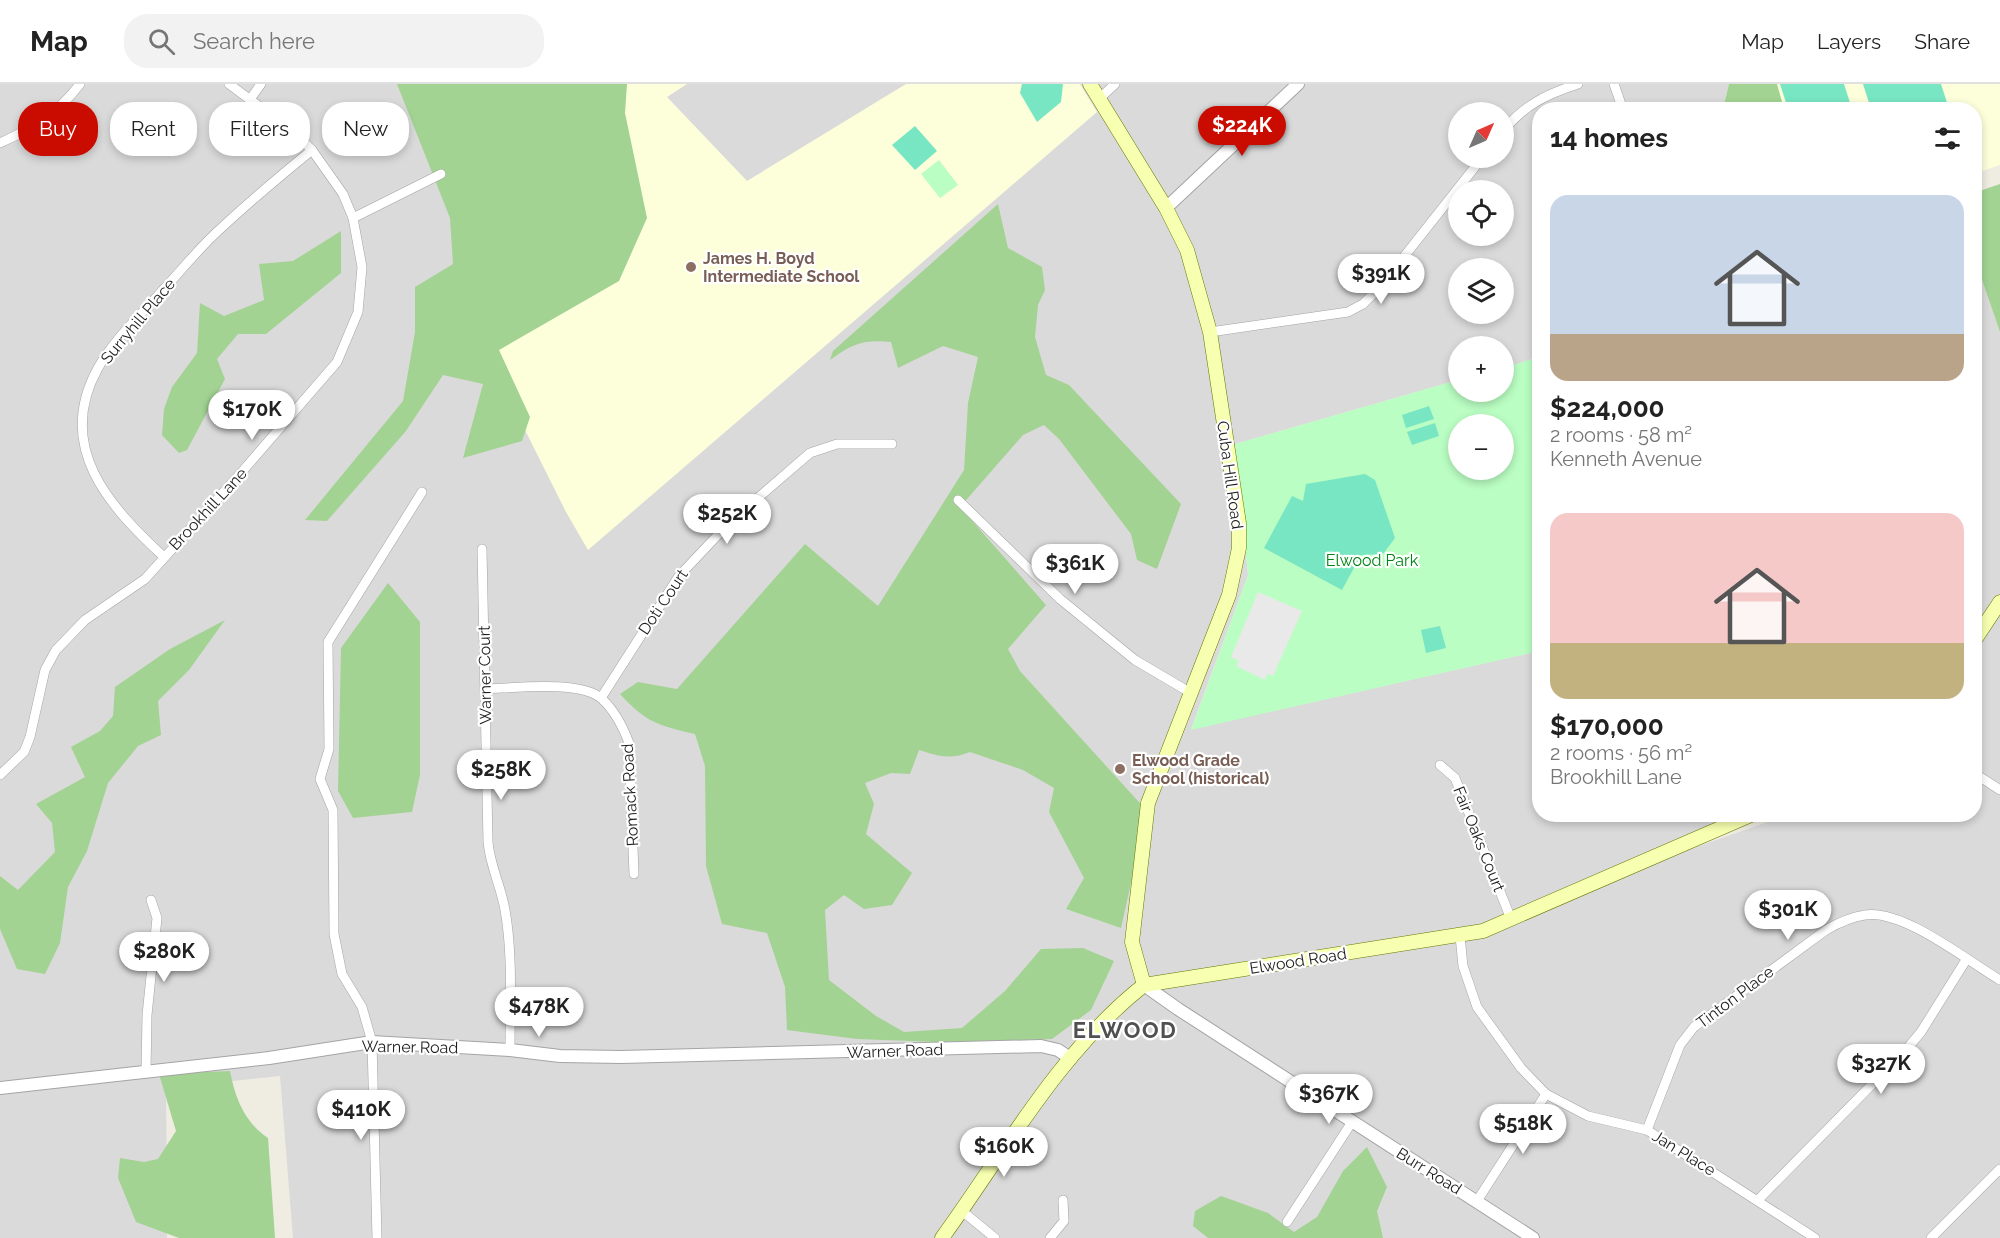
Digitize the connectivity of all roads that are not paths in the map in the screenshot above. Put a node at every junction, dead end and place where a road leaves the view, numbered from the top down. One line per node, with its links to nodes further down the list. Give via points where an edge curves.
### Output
1 (80, 84): 15 (street, via 58,110)
2 (229, 84): 9 (street, Brookhill Lane)
3 (261, 84): 9 (street)
4 (1090, 84): 10 (main road, Cuba Hill Road)
5 (1116, 84): 10 (street)
6 (1298, 84): 19 (street)
7 (1578, 84): 11 (street)
8 (1614, 84): 12 (street)
9 (251, 98): 16 (street, Brookhill Lane)
10 (1099, 99): 19 (main road, Cuba Hill Road)
11 (1533, 102)
12 (1620, 102)
13 (1532, 103): 14 (street)
14 (1514, 119)
15 (0, 143)
16 (312, 150): 20 (street, Brookhill Lane, via 343,194); 26 (street, Surryhill Place, via 217,232 114,345 88,392 83,416 91,467 115,509)
17 (1474, 168): 21 (street, via 1394,271 1363,304 1348,312)
18 (441, 174): 20 (street)
19 (1166, 208): 21 (main road, Cuba Hill Road, via 1187,250)
20 (353, 218): 26 (street, Brookhill Lane, via 362,289 358,312 337,362)
21 (1210, 332): 30 (main road, Cuba Hill Road, via 1239,523 1239,548 1229,595)
22 (892, 444): 31 (street, Doti Court, via 837,444 810,453 730,522 679,576)
23 (422, 492): 44 (street, via 328,642 329,749 320,779 333,810 334,934 342,974 362,1007)
24 (958, 500): 30 (street, via 1060,599 1135,660)
25 (482, 549): 29 (street, Warner Court)
26 (164, 557): 33 (street, Brookhill Lane, via 145,579 84,620 56,650 45,670 24,752)
27 (2000, 602): 28 (main road)
28 (1982, 629)
29 (486, 689): 31 (street, via 576,688); 45 (street, Warner Court, via 489,858 505,906 508,930)
30 (1191, 693): 43 (main road, Cuba Hill Road, via 1148,803 1132,942)
31 (601, 698): 37 (street, Romack Road, via 629,743)
32 (1440, 765): 39 (street, Fair Oaks Court, via 1455,778)
33 (0, 775)
34 (1982, 778): 35 (street)
35 (2000, 790)
36 (1736, 822): 39 (main road, Elwood Road)
37 (634, 874)
38 (151, 900): 47 (street, via 157,918 147,1014)
39 (1511, 920): 40 (main road, Elwood Road)
40 (1460, 936): 43 (main road, Elwood Road); 49 (street, Jan Place, via 1466,976 1477,1006 1521,1068)
41 (1966, 960): 42 (street, Tinton Place); 51 (street, Tinton Place, via 1905,921 1885,915 1846,920 1826,930 1694,1027 1680,1045); 54 (street, via 1905,1051)
42 (2000, 980)
43 (1144, 985): 46 (main road, Elwood Road, via 1115,1008); 50 (street, Burr Road)
44 (372, 1042): 45 (street, Warner Road); 47 (street, Warner Road); 58 (street)
45 (510, 1050): 46 (street, Warner Road, via 621,1057 1041,1046)
46 (1070, 1058): 56 (main road, Elwood Road)
47 (146, 1071): 48 (street, Warner Road)
48 (0, 1088)
49 (1546, 1094): 51 (street, Jan Place, via 1588,1116); 55 (street)
50 (1352, 1122): 55 (street, Burr Road); 57 (street)
51 (1647, 1130): 54 (street, Jan Place)
52 (2000, 1169): 64 (street)
53 (1063, 1200): 61 (street, via 1064,1221)
54 (1758, 1200): 63 (street, Jan Place)
55 (1477, 1201): 62 (street, Burr Road)
56 (962, 1211): 59 (main road, Elwood Road); 60 (street)
57 (1287, 1222)
58 (377, 1238)
59 (942, 1238)
60 (995, 1238)
61 (1050, 1238)
62 (1533, 1238)
63 (1815, 1238)
64 (1931, 1238)

